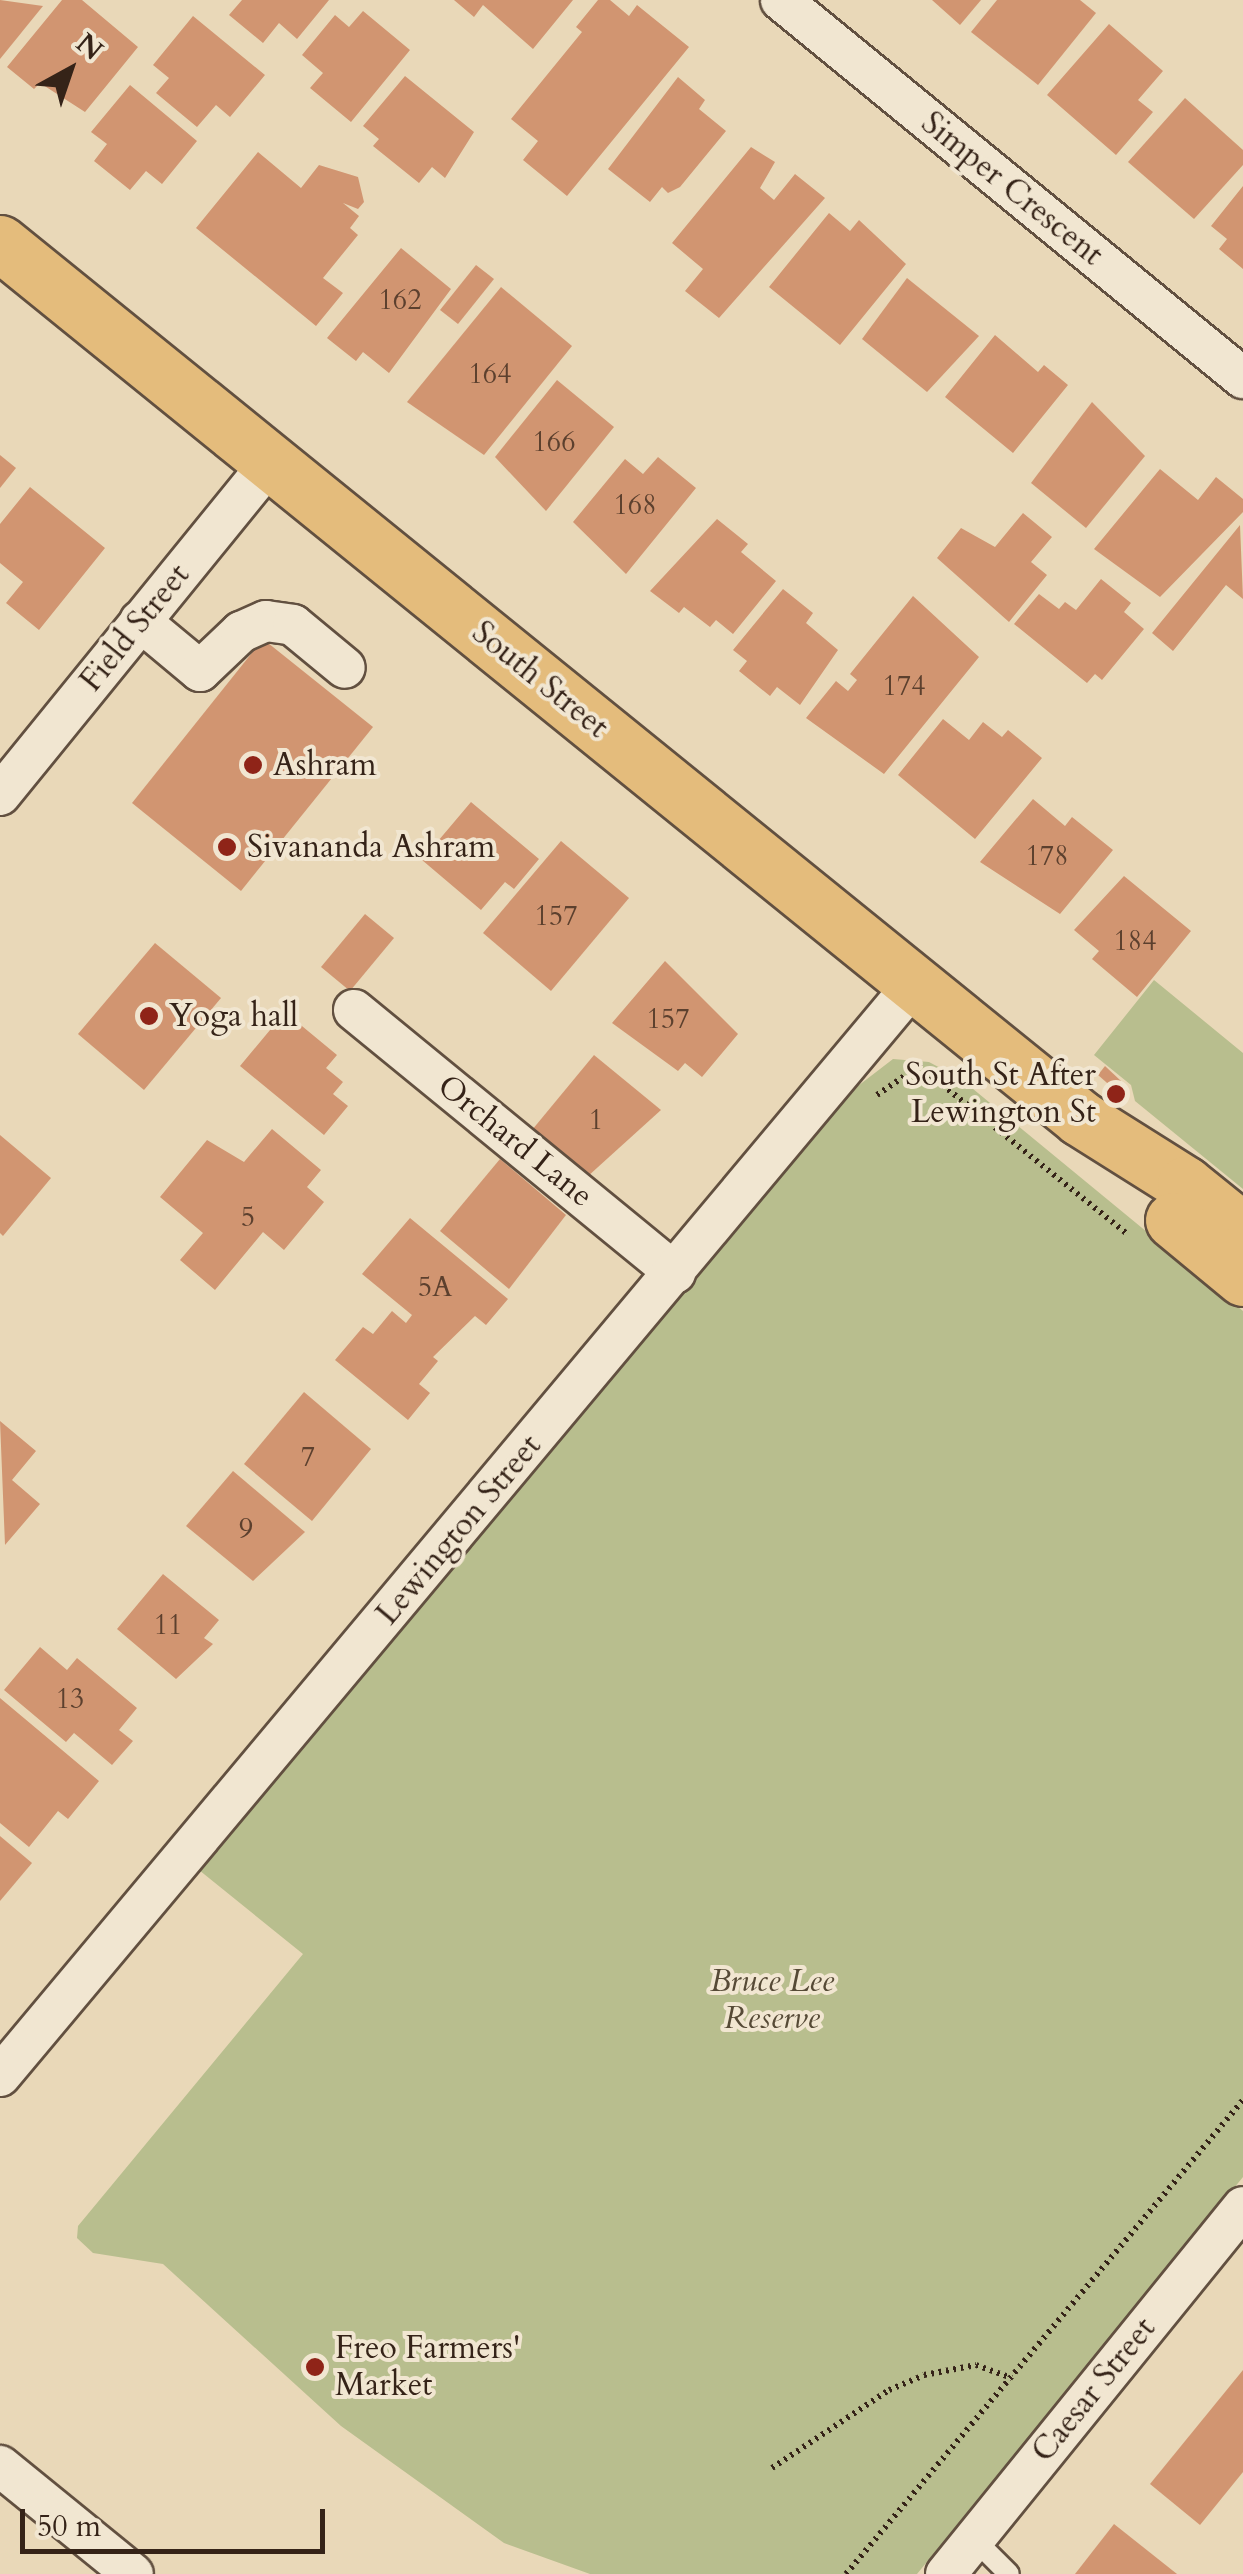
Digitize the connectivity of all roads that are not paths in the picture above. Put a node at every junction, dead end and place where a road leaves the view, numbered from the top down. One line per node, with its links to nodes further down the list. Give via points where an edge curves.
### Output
1 (781, 0): 3 (street, Simper Crescent)
2 (0, 244): 4 (main road, South Street)
3 (1243, 378)
4 (270, 462): 5 (street, Field Street); 8 (main road, South Street)
5 (140, 622): 6 (street, via 200,671 241,632 266,620 293,626); 7 (street, Field Street)
6 (345, 668)
7 (0, 794)
8 (914, 983): 10 (main road, South Street); 12 (street, Lewington Street)
9 (354, 1010): 12 (street, Orchard Lane)
10 (1080, 1118): 11 (main road, South Street, via 1185,1184); 13 (main road, South Street, via 1164,1212)
11 (1243, 1231)
12 (675, 1273): 14 (street, Lewington Street)
13 (1243, 1278)
14 (0, 2076)
15 (1237, 2227): 17 (street, Caesar Street)
16 (0, 2466): 18 (street)
17 (974, 2539): 19 (street, Caesar Street); 20 (lane)
18 (134, 2574)
19 (946, 2574)
20 (1009, 2574)

